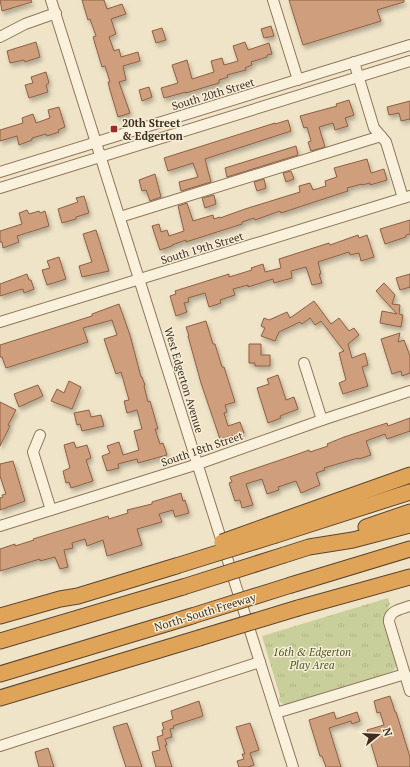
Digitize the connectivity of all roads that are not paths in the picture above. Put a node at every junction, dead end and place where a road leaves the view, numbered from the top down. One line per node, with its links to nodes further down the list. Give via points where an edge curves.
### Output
1 (52, 0): 3 (street, West Edgerton Avenue)
2 (273, 0): 9 (street)
3 (56, 13): 4 (street, via 25,24); 14 (street, West Edgerton Avenue)
4 (0, 37)
5 (410, 45): 7 (street, South 20th Street)
6 (410, 60): 8 (street)
7 (354, 62): 8 (street); 9 (street, South 20th Street)
8 (358, 77): 10 (street); 12 (street, via 374,128)
9 (296, 80): 10 (street); 11 (street, South 20th Street)
10 (300, 95): 13 (street)
11 (160, 122): 13 (street); 14 (street, South 20th Street)
12 (381, 136): 20 (street, via 386,142); 21 (street)
13 (165, 137): 15 (street)
14 (97, 142): 15 (street, West Edgerton Avenue); 16 (street, South 20th Street)
15 (102, 157): 18 (street); 21 (street, West Edgerton Avenue)
16 (35, 162): 17 (street, South 20th Street); 18 (street)
17 (0, 172)
18 (40, 176): 19 (street)
19 (0, 188)
20 (407, 197): 22 (street, South 19th Street)
21 (120, 217): 22 (street, West Edgerton Avenue)
22 (140, 279): 23 (street, South 19th Street); 28 (street, West Edgerton Avenue)
23 (0, 322)
24 (304, 364): 26 (street)
25 (410, 392): 26 (street, South 18th Street)
26 (322, 420): 28 (street, South 18th Street)
27 (40, 435): 31 (street, via 33,452)
28 (198, 464): 31 (street, South 18th Street); 42 (street, West Edgerton Avenue)
29 (410, 475): 35 (highway)
30 (410, 492): 35 (highway)
31 (50, 510): 34 (street, South 18th Street)
32 (410, 512): 36 (highway)
33 (410, 525): 36 (highway, via 353,540)
34 (0, 526)
35 (274, 529): 40 (highway, bridge, via 78,596)
36 (309, 547): 41 (highway, bridge)
37 (410, 549): 43 (highway, North-South Freeway, bridge)
38 (410, 577): 46 (highway, bridge)
39 (410, 606): 44 (street, via 390,614 389,622)
40 (0, 616)
41 (0, 642)
42 (260, 662): 47 (street, West Edgerton Avenue); 48 (street)
43 (0, 674)
44 (405, 674): 45 (street); 47 (street)
45 (410, 691)
46 (0, 698)
47 (276, 713): 49 (street, West Edgerton Avenue)
48 (0, 746)
49 (293, 767)

